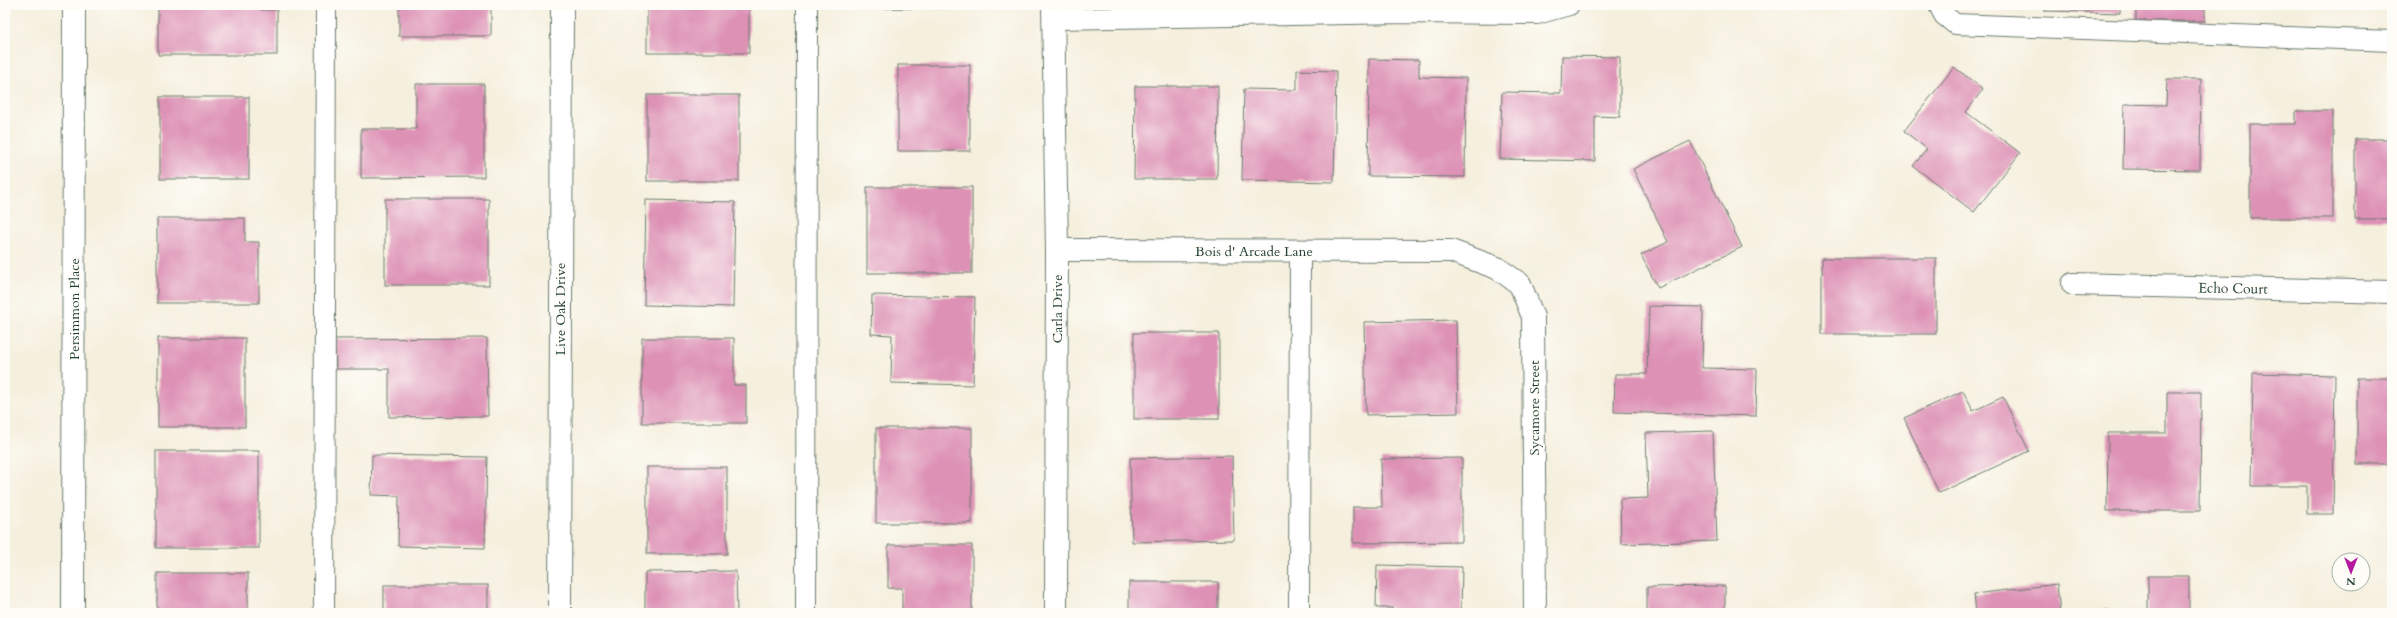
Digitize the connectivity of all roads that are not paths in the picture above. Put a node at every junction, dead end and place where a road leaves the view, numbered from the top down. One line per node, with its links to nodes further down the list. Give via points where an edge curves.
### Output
1 (74, 5): 14 (street, Persimmon Place)
2 (326, 5): 15 (lane)
3 (562, 5): 16 (street, Live Oak Drive)
4 (807, 5): 17 (lane)
5 (1569, 5): 7 (lane, via 1537,14)
6 (1939, 5): 8 (lane, via 1944,15 1955,24)
7 (1053, 12): 9 (street, Carla Drive)
8 (2392, 41)
9 (1057, 250): 10 (street, Bois d' Arcade Lane); 18 (street, Carla Drive)
10 (1300, 251): 11 (street, Bois d' Arcade Lane); 19 (lane)
11 (1451, 251): 20 (street, Sycamore Street, via 1497,268 1520,284 1533,317)
12 (2073, 284): 13 (street, Echo Court)
13 (2392, 292)
14 (72, 613)
15 (324, 613)
16 (560, 613)
17 (806, 613)
18 (1056, 613)
19 (1299, 613)
20 (1535, 613)

